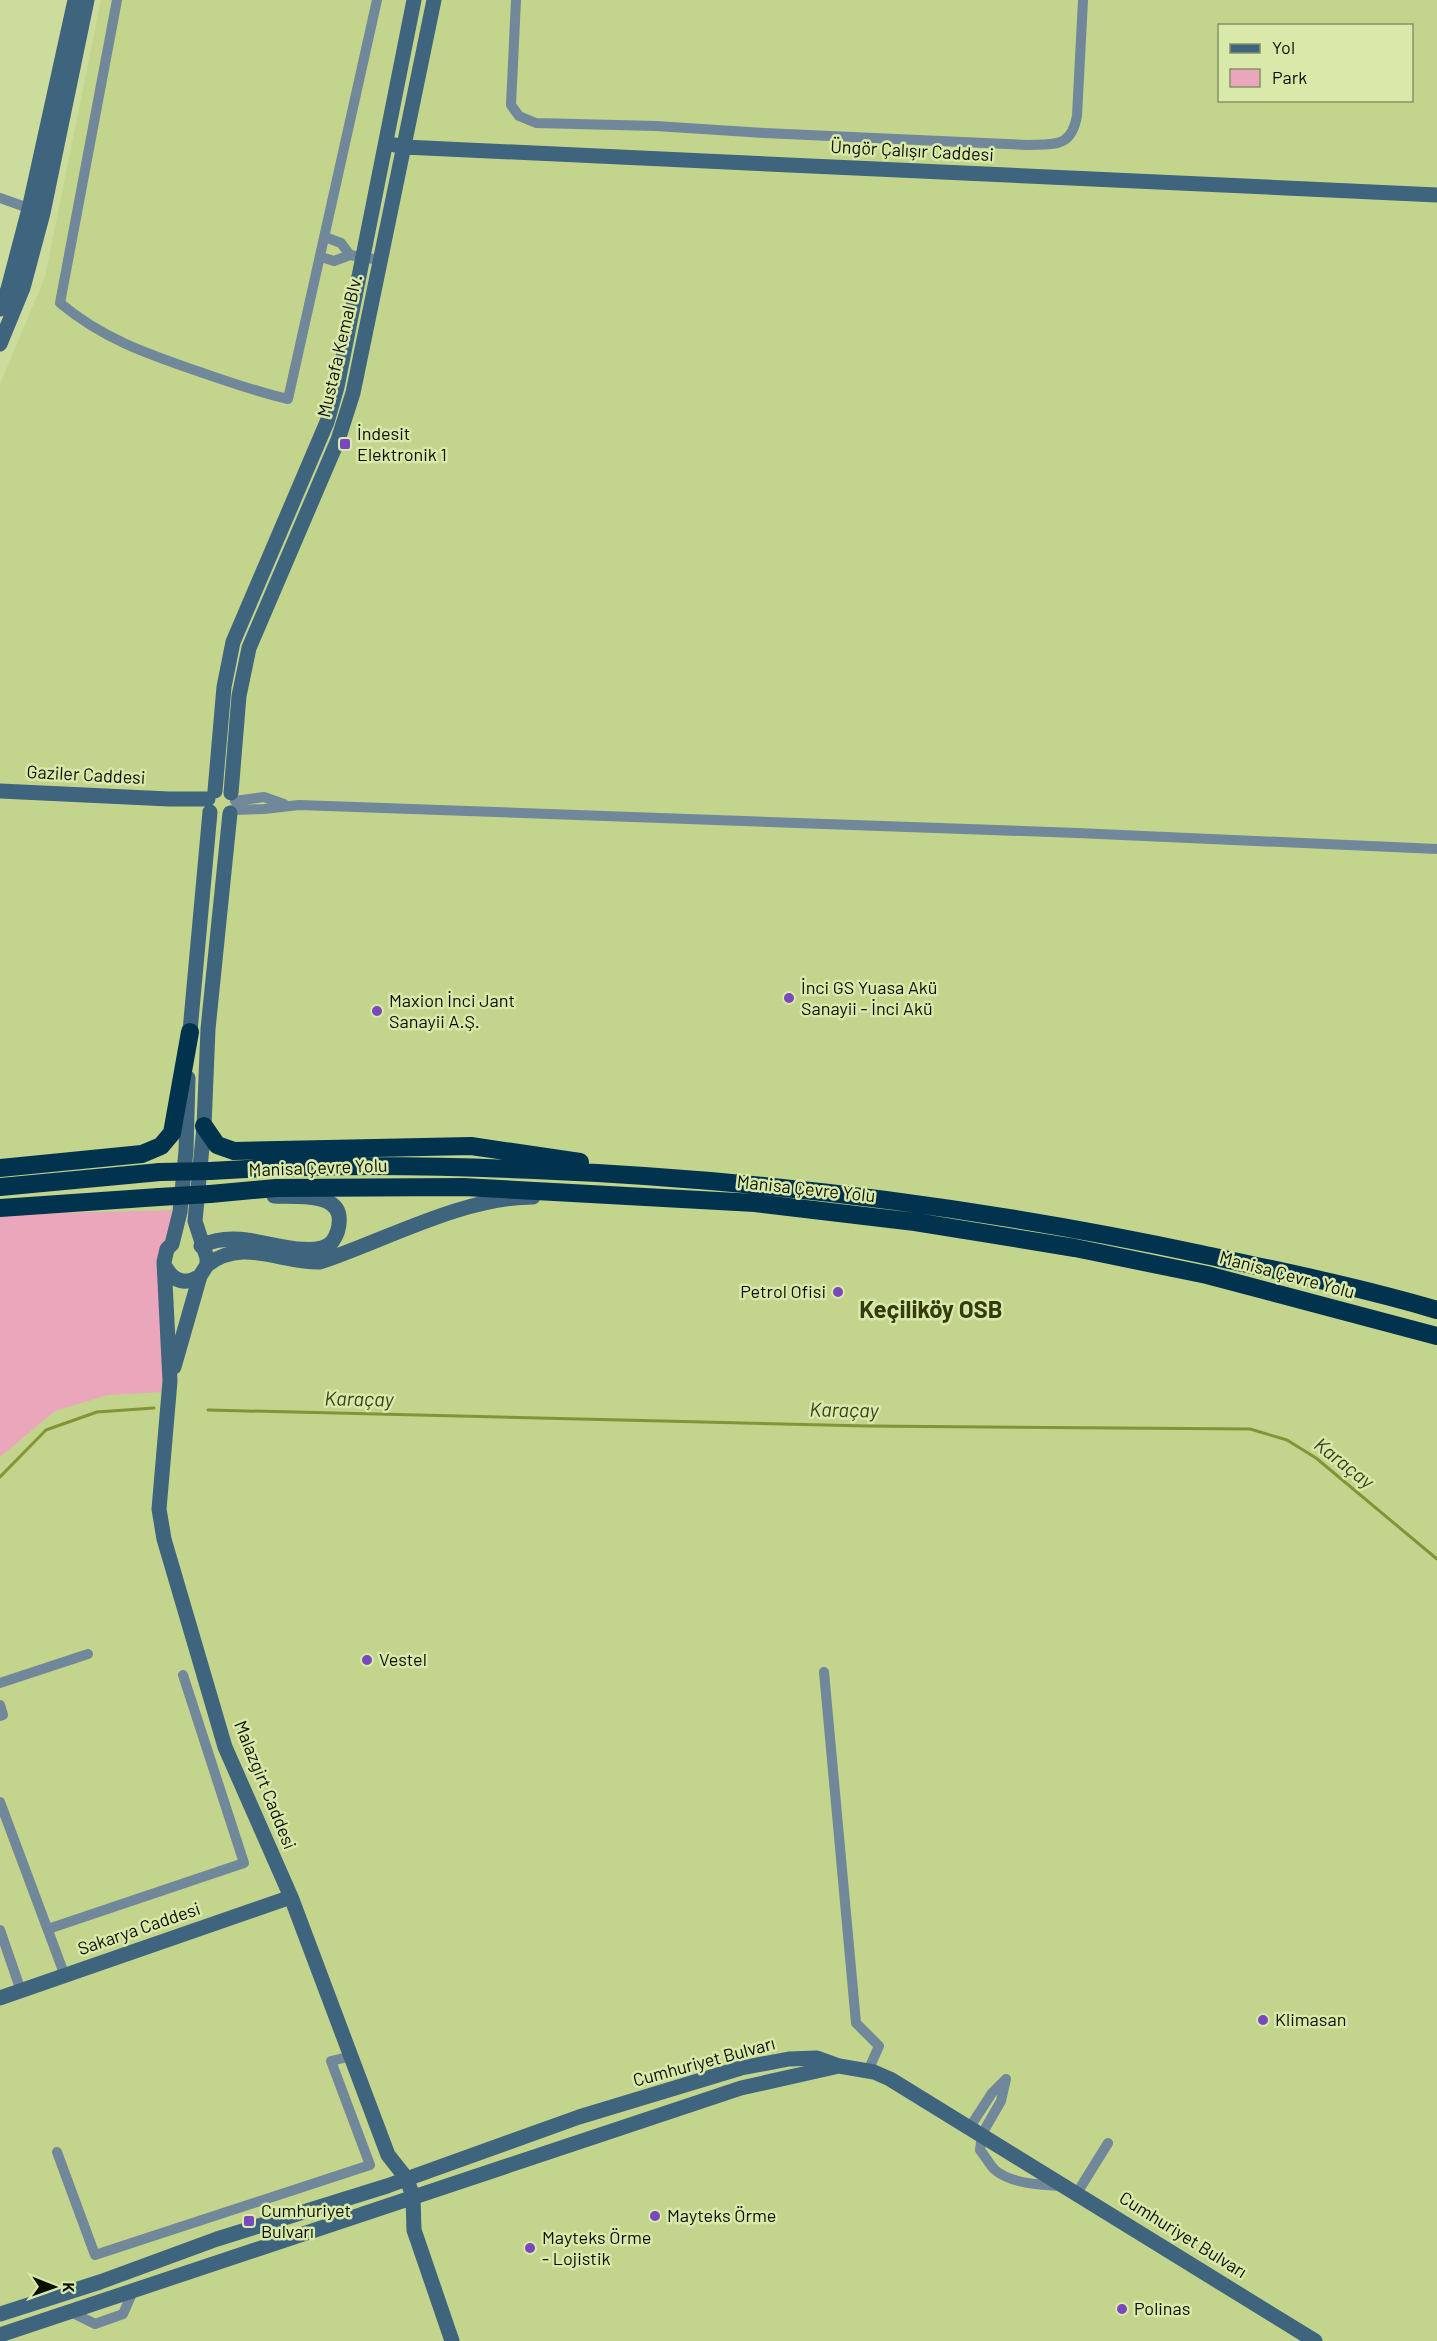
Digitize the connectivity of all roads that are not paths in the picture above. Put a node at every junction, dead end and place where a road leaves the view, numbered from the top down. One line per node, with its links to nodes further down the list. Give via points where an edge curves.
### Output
1 (75, 0): 13 (street)
2 (87, 0): 13 (street)
3 (117, 0): 16 (street, via 60,303 128,347 288,399)
4 (377, 0): 14 (street)
5 (414, 0): 9 (street, Mustafa Kemal Blv.)
6 (434, 0): 10 (street, Mustafa Kemal Blv.)
7 (516, 0): 8 (street, via 512,105 519,116 536,123 1027,145 1055,144 1074,131)
8 (1083, 0)
9 (386, 143): 10 (street, Üngör Çalışır Caddesi); 15 (street, Mustafa Kemal Blv.)
10 (404, 147): 11 (street, Üngör Çalışır Caddesi); 17 (street, Mustafa Kemal Blv.)
11 (1437, 195)
12 (0, 198): 13 (street)
13 (36, 211): 18 (street); 19 (street, via 23,288)
14 (325, 237): 15 (street, via 341,243); 16 (street)
15 (356, 256): 16 (street, via 334,261); 17 (street); 21 (street, Mustafa Kemal Blv., via 337,387 327,422 233,642)
16 (321, 257)
17 (380, 260): 22 (street, Mustafa Kemal Blv., via 345,419 249,648 238,696)
18 (0, 309)
19 (0, 344)
20 (0, 791): 21 (street, Gaziler Caddesi)
21 (210, 802): 22 (street, via 222,817); 22 (street, via 222,789); 24 (street, Mustafa Kemal Blv.)
22 (232, 804): 23 (street, via 264,809 287,805); 25 (street, Mustafa Kemal Blv., via 208,1029)
23 (1437, 849)
24 (190, 1032): 26 (highway, via 172,1133 161,1146 142,1154); 32 (street, Mustafa Kemal Blv., via 186,1151 180,1212)
25 (204, 1126): 27 (highway, via 217,1145 234,1151 471,1146); 33 (street, Mustafa Kemal Blv., via 195,1221)
26 (0, 1168)
27 (640, 1174): 28 (highway, Manisa Çevre Yolu, bridge, via 426,1165 256,1168 160,1172); 36 (highway, Manisa Çevre Yolu, via 869,1197 1078,1229)
28 (0, 1187)
29 (232, 1193): 30 (highway, Manisa Çevre Yolu, via 276,1188 464,1186); 31 (highway, Manisa Çevre Yolu, bridge); 33 (street, via 330,1202 339,1211 338,1232 331,1243 320,1249 245,1240 211,1241)
30 (632, 1197): 35 (street, via 499,1200 462,1209 320,1262 232,1251 216,1257); 39 (highway, Manisa Çevre Yolu, via 755,1203 915,1222 1075,1248 1207,1275)
31 (0, 1208)
32 (172, 1244): 33 (street, via 190,1239); 34 (street, via 165,1255)
33 (201, 1246): 35 (street, via 207,1258)
34 (166, 1269): 35 (street, via 174,1279 188,1282); 42 (street)
35 (203, 1270): 42 (street)
36 (1374, 1292): 37 (highway); 38 (highway, Manisa Çevre Yolu)
37 (1437, 1299)
38 (1437, 1310)
39 (1367, 1318): 40 (highway, Manisa Çevre Yolu); 41 (highway)
40 (1437, 1336)
41 (1437, 1347)
42 (170, 1381): 50 (street, Malazgirt Caddesi, via 159,1509 164,1539 225,1747)
43 (88, 1654): 46 (street)
44 (824, 1672): 59 (street, via 856,2023 879,2046)
45 (183, 1675): 51 (street, via 244,1863)
46 (0, 1683)
47 (0, 1705): 48 (street)
48 (0, 1716)
49 (0, 1802): 51 (street)
50 (291, 1897): 54 (street, Sakarya Caddesi); 57 (street, Malazgirt Caddesi)
51 (48, 1929): 54 (street)
52 (0, 1930): 53 (street)
53 (2, 1946): 55 (street)
54 (65, 1976): 55 (street, Sakarya Caddesi)
55 (21, 1991): 56 (street, Sakarya Caddesi)
56 (0, 1998)
57 (352, 2056): 64 (street, via 331,2061 370,2165 106,2252 94,2255); 65 (street, Malazgirt Caddesi)
58 (839, 2066): 59 (street, Cumhuriyet Bulvarı); 60 (street, Cumhuriyet Bulvarı, via 817,2058 741,2068); 62 (street, Cumhuriyet Bulvarı, via 741,2088)
59 (868, 2071): 61 (street, Cumhuriyet Bulvarı, via 890,2079)
60 (579, 2117): 62 (street); 66 (street, Cumhuriyet Bulvarı)
61 (976, 2131): 68 (street, Cumhuriyet Bulvarı); 68 (street, via 980,2150 996,2170 1037,2185)
62 (586, 2139): 69 (street, Cumhuriyet Bulvarı)
63 (1108, 2143): 68 (street)
64 (57, 2152)
65 (388, 2155): 66 (street); 67 (street)
66 (407, 2179): 67 (street, Cumhuriyet Bulvarı); 69 (street)
67 (387, 2186): 70 (street); 72 (street, Cumhuriyet Bulvarı, via 217,2239)
68 (1072, 2189): 75 (street, Cumhuriyet Bulvarı)
69 (413, 2197): 70 (street, Cumhuriyet Bulvarı); 71 (street)
70 (393, 2203): 71 (street); 73 (street, Cumhuriyet Bulvarı)
71 (414, 2230): 74 (street)
72 (0, 2314)
73 (0, 2335)
74 (452, 2341)
75 (1315, 2341)

